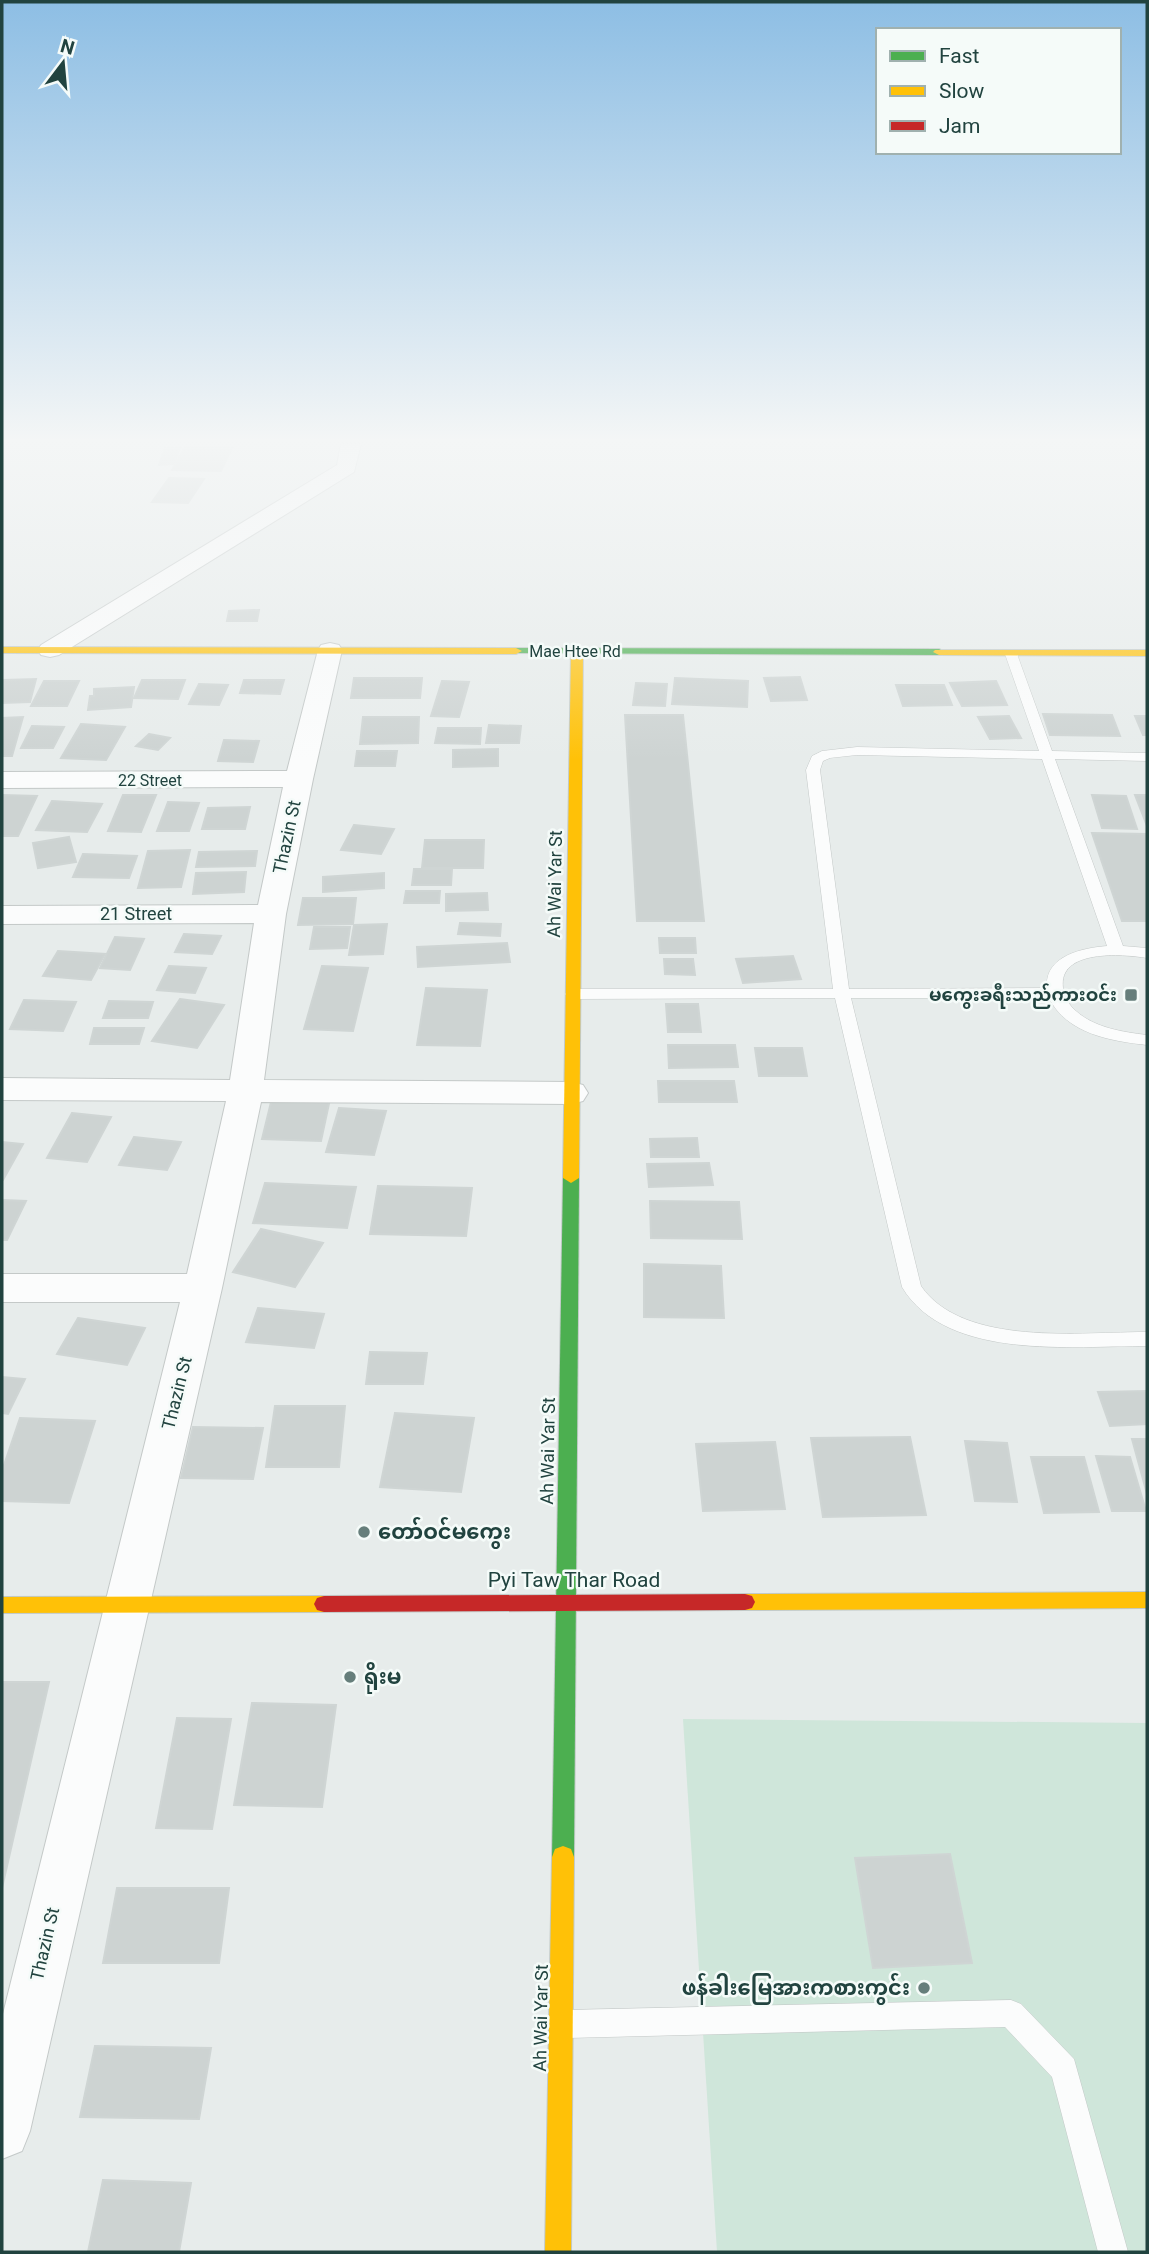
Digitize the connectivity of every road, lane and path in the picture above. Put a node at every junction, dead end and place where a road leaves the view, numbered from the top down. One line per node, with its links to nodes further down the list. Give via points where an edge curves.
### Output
1 (215, 549): 3 (street)
2 (2, 650): 3 (street, Mae Htee Rd)
3 (50, 650): 4 (street, Mae Htee Rd)
4 (330, 650): 5 (street, Mae Htee Rd); 10 (street, Thazin St)
5 (577, 650): 7 (street, Mae Htee Rd); 17 (street, Ah Wai Yar St)
6 (1147, 653): 7 (street, Mae Htee Rd)
7 (1011, 654): 8 (lane)
8 (1049, 755): 9 (lane); 14 (lane); 18 (lane, via 857,751 817,759 813,770)
9 (1147, 757)
10 (299, 779): 11 (street, 22 Street); 12 (street, Thazin St)
11 (2, 780)
12 (271, 914): 13 (street, 21 Street); 21 (street, Thazin St)
13 (2, 915)
14 (1116, 949): 15 (lane); 16 (lane, via 1097,950 1067,961 1058,971)
15 (1147, 953)
16 (1054, 993): 18 (lane); 19 (lane, via 1072,1016 1088,1026)
17 (573, 994): 18 (lane); 22 (street, Ah Wai Yar St)
18 (842, 995): 25 (lane, via 912,1287 928,1308 957,1324 995,1336)
19 (1147, 1040)
20 (2, 1088): 21 (street)
21 (246, 1089): 22 (street); 24 (street, Thazin St)
22 (572, 1093): 27 (street, Ah Wai Yar St)
23 (2, 1288): 24 (street)
24 (203, 1288): 28 (street, Thazin St)
25 (1147, 1339)
26 (1147, 1600): 27 (street, Pyi Taw Thar Road)
27 (565, 1601): 28 (street, Pyi Taw Thar Road); 30 (street, Ah Wai Yar St)
28 (125, 1604): 29 (street, Pyi Taw Thar Road); 31 (street, Thazin St)
29 (2, 1605)
30 (561, 2024): 32 (street, Ah Wai Yar St); 33 (lane, via 1011,2013 1064,2069)
31 (5, 2097)
32 (558, 2252)
33 (1112, 2252)

